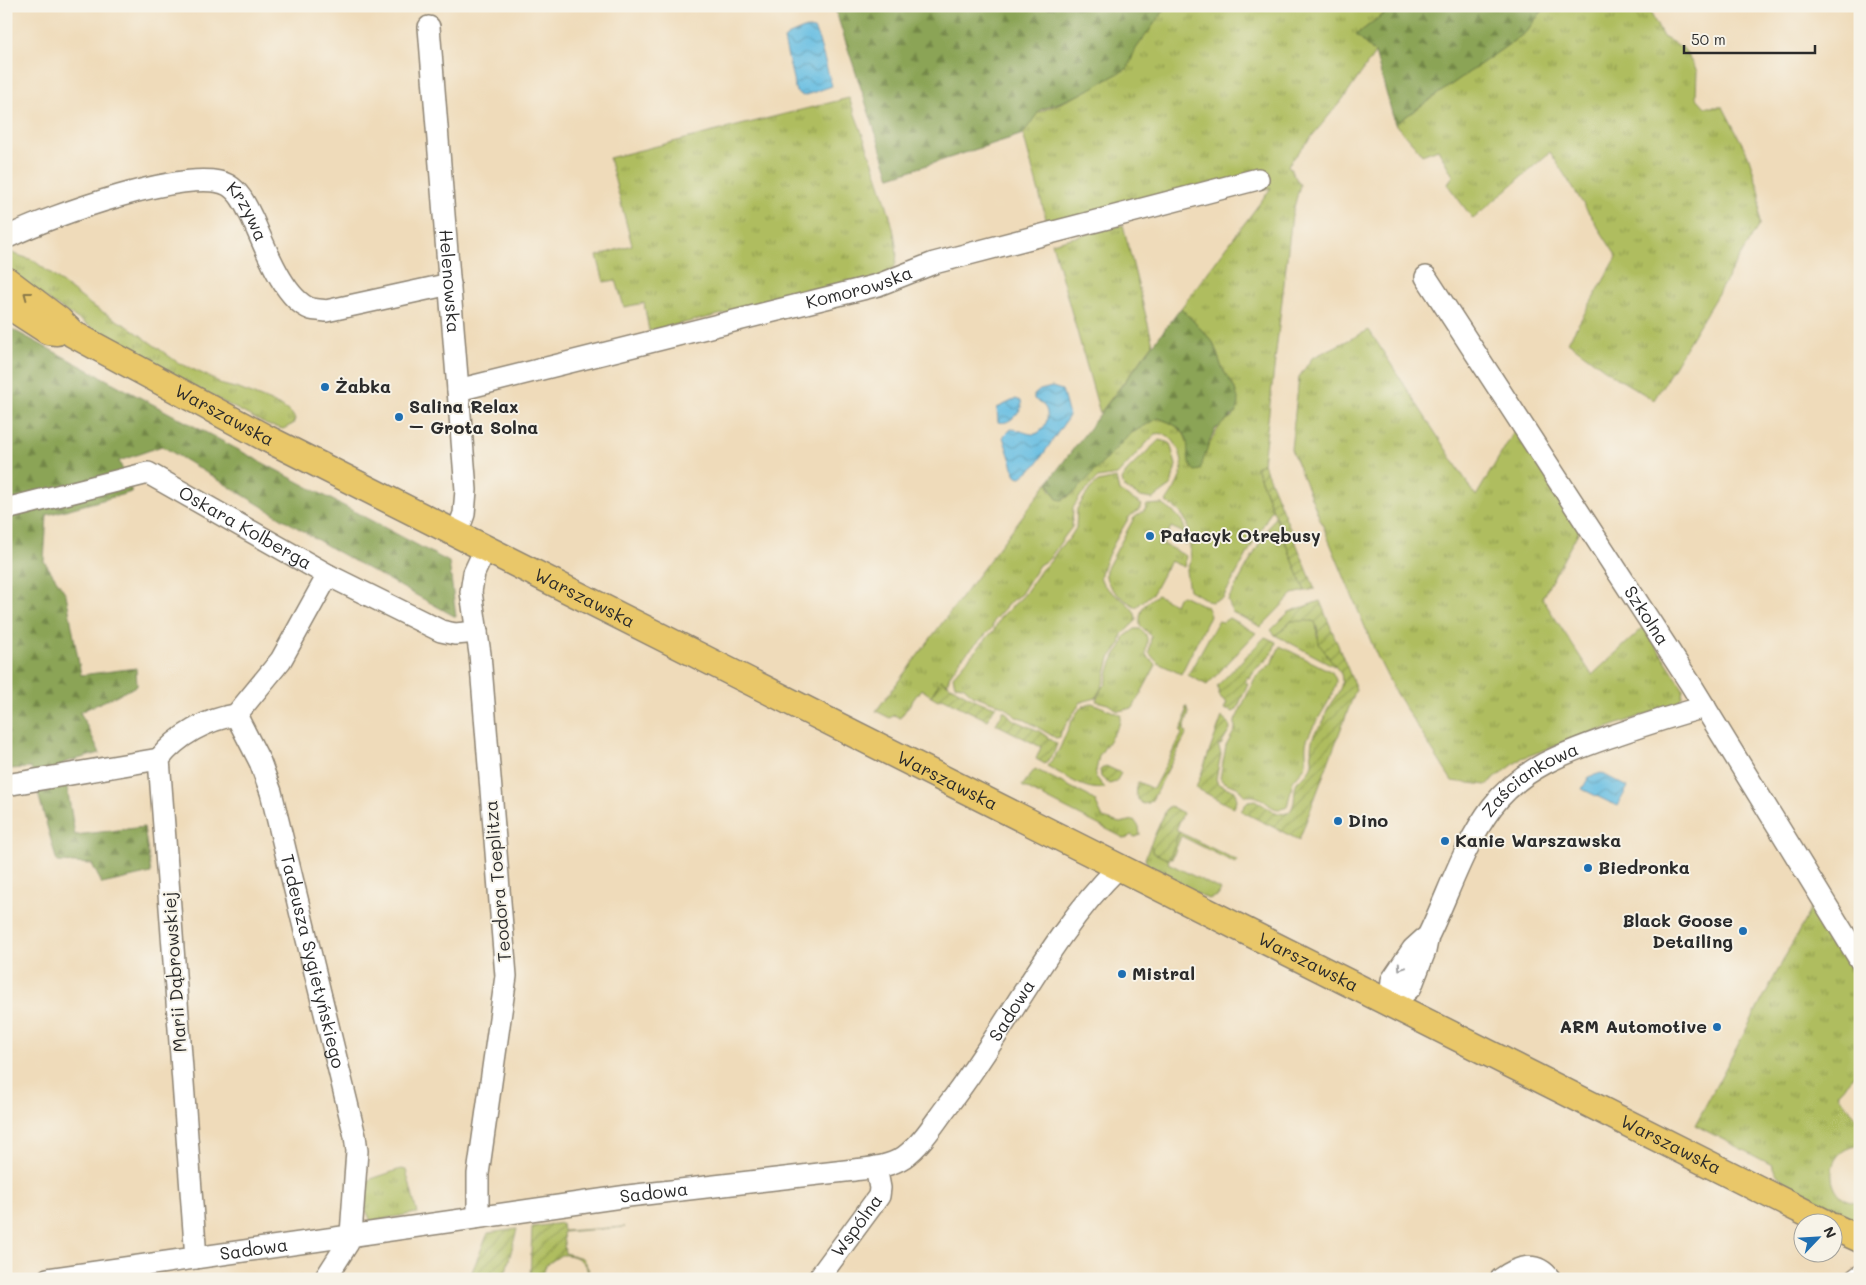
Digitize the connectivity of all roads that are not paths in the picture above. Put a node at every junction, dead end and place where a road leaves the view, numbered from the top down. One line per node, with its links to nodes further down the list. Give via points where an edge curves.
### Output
1 (428, 27): 6 (street, Helenowska)
2 (1258, 179): 9 (street, Komorowska, via 934,263 878,285)
3 (10, 236): 6 (street, Krzywa, via 38,222 112,198 184,183 218,181 245,203 282,280 291,294 311,309 326,311)
4 (1426, 277): 15 (street, Szkolna)
5 (6, 280): 8 (main road, Warszawska, one-way to 5)
6 (450, 284): 9 (street, Helenowska)
7 (6, 304): 8 (main road, Warszawska, via 48,331)
8 (73, 334): 11 (main road, Warszawska, via 271,440)
9 (458, 390): 11 (street, Helenowska, via 466,498)
10 (6, 509): 13 (street, Oskara Kolberga, via 148,473)
11 (456, 533): 12 (main road, Warszawska)
12 (486, 547): 14 (street, Teodora Toeplitza, via 474,573 472,586); 19 (main road, Warszawska)
13 (328, 575): 14 (street, Oskara Kolberga, via 441,631 455,634); 16 (street, via 280,660)
14 (476, 632): 24 (street, Teodora Toeplitza, via 506,966 478,1174)
15 (1705, 707): 20 (street, Szkolna); 21 (street, Zaściankowa, via 1568,752 1521,777 1491,808 1473,837 1428,936 1411,988)
16 (226, 716): 17 (street, via 170,746); 26 (street, Tadeusza Sygietyńskiego, via 260,762 271,792 355,1136 358,1152)
17 (159, 759): 18 (street); 28 (street, Marii Dąbrowskiej)
18 (6, 785)
19 (1118, 868): 21 (main road, Warszawska); 22 (street, Sadowa, via 1097,888 960,1090 920,1142 895,1162)
20 (1860, 960)
21 (1390, 1006): 23 (main road, Warszawska)
22 (876, 1167): 24 (street, Sadowa); 33 (street, Wspólna, via 879,1196)
23 (1804, 1212)
24 (478, 1217): 26 (street, Sadowa)
25 (1844, 1232): 27 (main road)
26 (351, 1234): 28 (street, Sadowa); 32 (street)
27 (1860, 1239)
28 (196, 1258): 29 (street, Sadowa)
29 (81, 1276): 31 (street, Sadowa)
30 (1860, 1276): 36 (street)
31 (48, 1279)
32 (325, 1279)
33 (818, 1279)
34 (1501, 1279): 35 (street, via 1523,1267 1535,1267)
35 (1550, 1279)
36 (1856, 1279)

